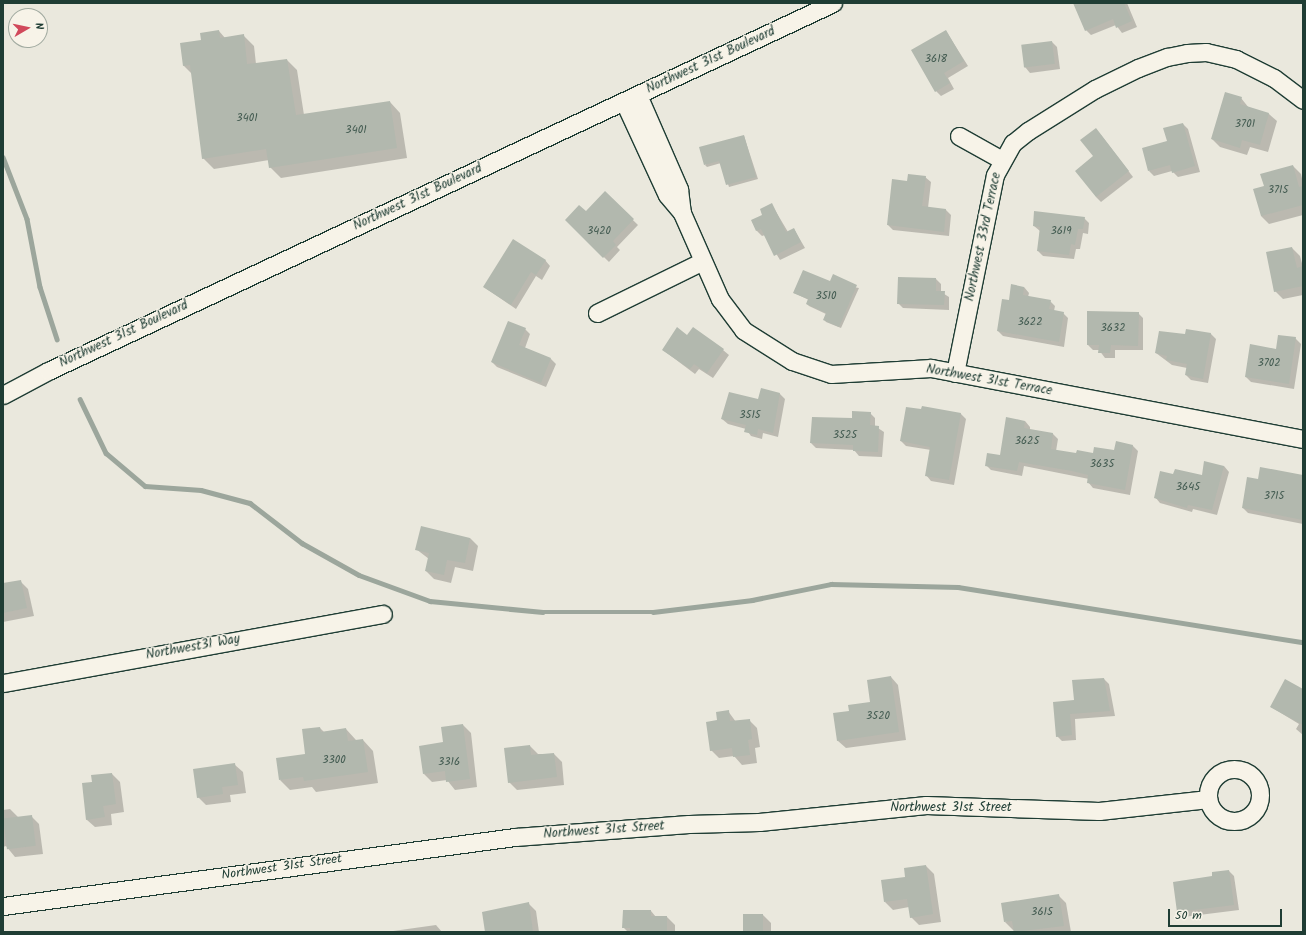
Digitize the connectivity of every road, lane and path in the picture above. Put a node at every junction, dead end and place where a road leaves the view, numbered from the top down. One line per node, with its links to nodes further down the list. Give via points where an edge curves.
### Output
1 (833, 3): 2 (street, Northwest 31st Boulevard)
2 (631, 99): 6 (street, Northwest 31st Terrace, via 667,195 682,213); 9 (street, Northwest 31st Boulevard, via 61,365)
3 (1303, 100): 5 (street, Northwest 33rd Terrace, via 1274,78 1225,55 1206,52 1174,56 1138,68 1061,108 1018,139)
4 (959, 136): 5 (street)
5 (1002, 160): 8 (street, Northwest 33rd Terrace, via 995,175)
6 (701, 262): 7 (street); 8 (street, Northwest 31st Terrace, via 720,299 743,330 792,361 831,374 931,368)
7 (597, 313)
8 (956, 373): 10 (street, Northwest 31st Terrace)
9 (3, 395)
10 (1303, 439)
11 (383, 614): 12 (street, Northwest31 Way)
12 (3, 683)
13 (1208, 800): 14 (street, Northwest 31st Street, via 1099,810 926,805 759,822 515,837)
14 (3, 906)

